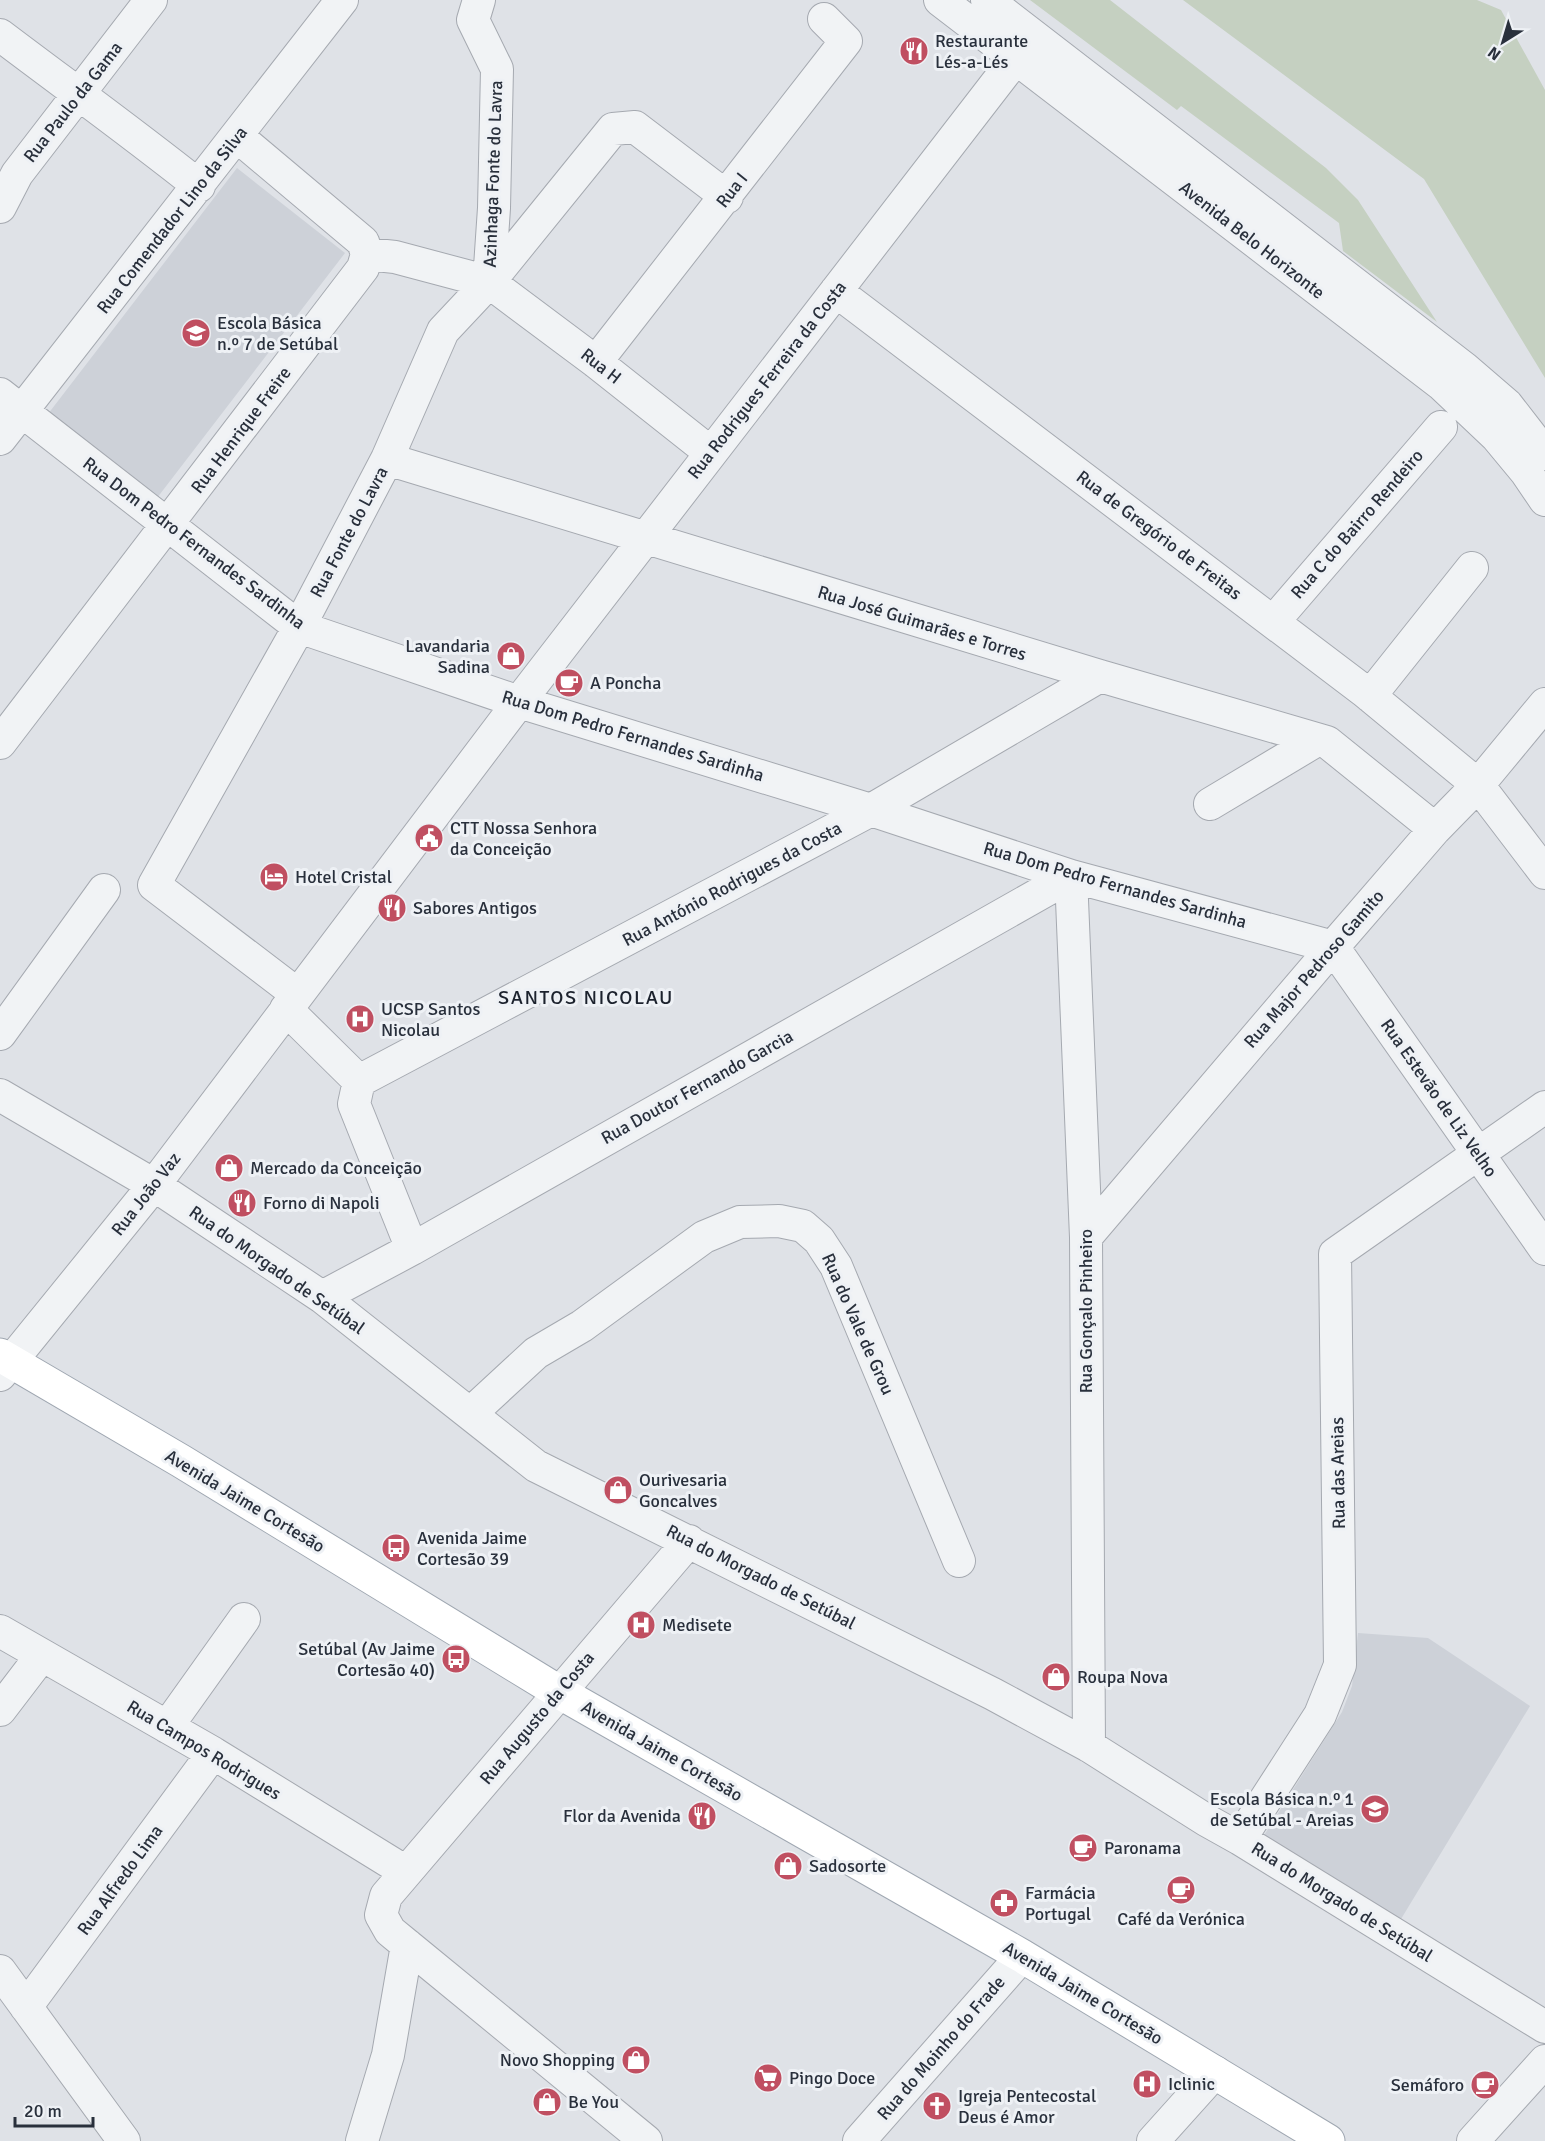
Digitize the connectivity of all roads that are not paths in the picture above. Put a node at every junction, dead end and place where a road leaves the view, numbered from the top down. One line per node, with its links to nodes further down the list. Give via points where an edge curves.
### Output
1 (151, 0): 9 (street, Rua Paulo da Gama)
2 (342, 0): 10 (street, Rua Comendador Lino da Silva)
3 (479, 0): 15 (street, Azinhaga Fonte do Lavra, via 473,20 497,69)
4 (940, 0): 8 (street, Avenida Belo Horizonte)
5 (987, 0): 22 (street, Avenida Belo Horizonte, via 1464,368 1508,405)
6 (824, 19): 12 (street, Rua I, via 846,41)
7 (0, 35): 9 (street)
8 (1016, 58): 16 (street, Rua Rodrigues Ferreira da Costa); 24 (street, Avenida Belo Horizonte, via 1441,384 1497,437)
9 (79, 95): 11 (street); 13 (street, Rua Paulo da Gama, via 17,174)
10 (237, 136): 11 (street, Rua Comendador Lino da Silva); 14 (street, via 363,242)
11 (199, 186): 18 (street, Rua Comendador Lino da Silva)
12 (727, 197): 15 (street, via 635,127 613,129); 17 (street, Rua I)
13 (0, 207)
14 (367, 254): 15 (street, Rua H, via 395,257); 25 (street, Rua Henrique Freire, via 363,268)
15 (489, 282): 17 (street, Rua H); 23 (street, Rua Fonte do Lavra, via 443,331)
16 (836, 291): 21 (street, Rua Rodrigues Ferreira da Costa); 28 (street, Rua de Gregório de Freitas)
17 (596, 362): 21 (street, Rua H)
18 (11, 403): 20 (street, Rua Comendador Lino da Silva); 25 (street, Rua Dom Pedro Fernandes Sardinha)
19 (1441, 427): 28 (street, Rua C do Bairro Rendeiro)
20 (0, 439)
21 (711, 453): 26 (street, Rua Rodrigues Ferreira da Costa)
22 (1545, 454)
23 (387, 459): 26 (street, Rua José Guimarães e Torres); 29 (street, Rua Fonte do Lavra)
24 (1545, 500)
25 (169, 525): 29 (street, Rua Dom Pedro Fernandes Sardinha); 35 (street, Rua Henrique Freire)
26 (645, 539): 30 (street, Rua José Guimarães e Torres); 32 (street, Rua Rodrigues Ferreira da Costa)
27 (1472, 568): 31 (street)
28 (1274, 621): 31 (street, Rua de Gregório de Freitas)
29 (299, 627): 32 (street, Rua Dom Pedro Fernandes Sardinha); 44 (street, Rua Fonte do Lavra, via 154,885)
30 (1100, 676): 34 (street, Rua José Guimarães e Torres); 38 (street, Rua António Rodrigues da Costa)
31 (1370, 696): 36 (street, Rua de Gregório de Freitas)
32 (519, 702): 38 (street, Rua Dom Pedro Fernandes Sardinha); 44 (street, Rua João Vaz)
33 (1545, 704): 36 (street, Rua Major Pedroso Gamito)
34 (1317, 740): 37 (street); 39 (street, Rua José Guimarães e Torres, via 1327,742)
35 (0, 743)
36 (1478, 785): 39 (street, Rua Major Pedroso Gamito); 40 (street, Rua de Gregório de Freitas)
37 (1210, 804)
38 (871, 810): 41 (street, Rua Dom Pedro Fernandes Sardinha); 46 (street, Rua António Rodrigues da Costa)
39 (1435, 829): 43 (street, Rua Major Pedroso Gamito)
40 (1545, 873)
41 (1071, 876): 43 (street, Rua Dom Pedro Fernandes Sardinha); 51 (street, Rua Gonçalo Pinheiro); 52 (street, Rua Doutor Fernando Garcia)
42 (104, 890): 45 (street)
43 (1333, 947): 49 (street, Rua Estevão de Liz Velho); 51 (street, Rua Major Pedroso Gamito)
44 (291, 1002): 46 (street); 50 (street, Rua João Vaz)
45 (0, 1034)
46 (359, 1081): 52 (street, via 354,1104)
47 (0, 1095): 50 (street, Rua do Morgado de Setúbal)
48 (1545, 1107): 49 (street)
49 (1479, 1154): 53 (street, Rua Estevão de Liz Velho); 67 (street, Rua das Areias, via 1335,1254 1340,1665 1320,1715)
50 (154, 1185): 54 (street, Rua do Morgado de Setúbal); 55 (street, Rua João Vaz)
51 (1086, 1237): 65 (street, Rua Gonçalo Pinheiro)
52 (412, 1249): 54 (street, Rua Doutor Fernando Garcia)
53 (1545, 1249)
54 (322, 1297): 56 (street, Rua do Morgado de Setúbal)
55 (4, 1364): 62 (main road, Avenida Jaime Cortesão, via 181,1461)
56 (471, 1413): 57 (street, Rua do Morgado de Setúbal, via 536,1466); 58 (street, Rua do Vale de Grou, via 536,1353 582,1326 704,1237 740,1222 779,1221 803,1226 819,1240 836,1266)
57 (689, 1541): 62 (street, Rua Augusto da Costa); 65 (street, Rua do Morgado de Setúbal)
58 (958, 1561)
59 (244, 1619): 64 (street)
60 (0, 1631): 61 (street, Rua Campos Rodrigues)
61 (42, 1655): 63 (street); 64 (street, Rua Campos Rodrigues)
62 (559, 1692): 68 (street, Rua Augusto da Costa); 70 (main road, Avenida Jaime Cortesão)
63 (0, 1710)
64 (167, 1727): 66 (street, Rua Campos Rodrigues)
65 (1089, 1746): 67 (street, Rua do Morgado de Setúbal)
66 (213, 1753): 68 (street, Rua Campos Rodrigues); 71 (street, Rua Alfredo Lima)
67 (1240, 1839): 72 (street, Rua do Morgado de Setúbal)
68 (406, 1872): 69 (street, Rua Augusto da Costa, via 386,1896 381,1915 390,1931)
69 (407, 1945): 76 (street, via 388,2055); 77 (street)
70 (1022, 1956): 74 (main road, Avenida Jaime Cortesão); 78 (street, Rua do Moinho do Frade)
71 (9, 1987): 75 (street, Rua Alfredo Lima)
72 (1545, 2026)
73 (1545, 2061): 81 (street)
74 (1215, 2072): 79 (street); 80 (main road, Avenida Jaime Cortesão)
75 (124, 2141)
76 (362, 2141)
77 (646, 2141)
78 (859, 2141)
79 (1153, 2141)
80 (1328, 2141)
81 (1473, 2141)

